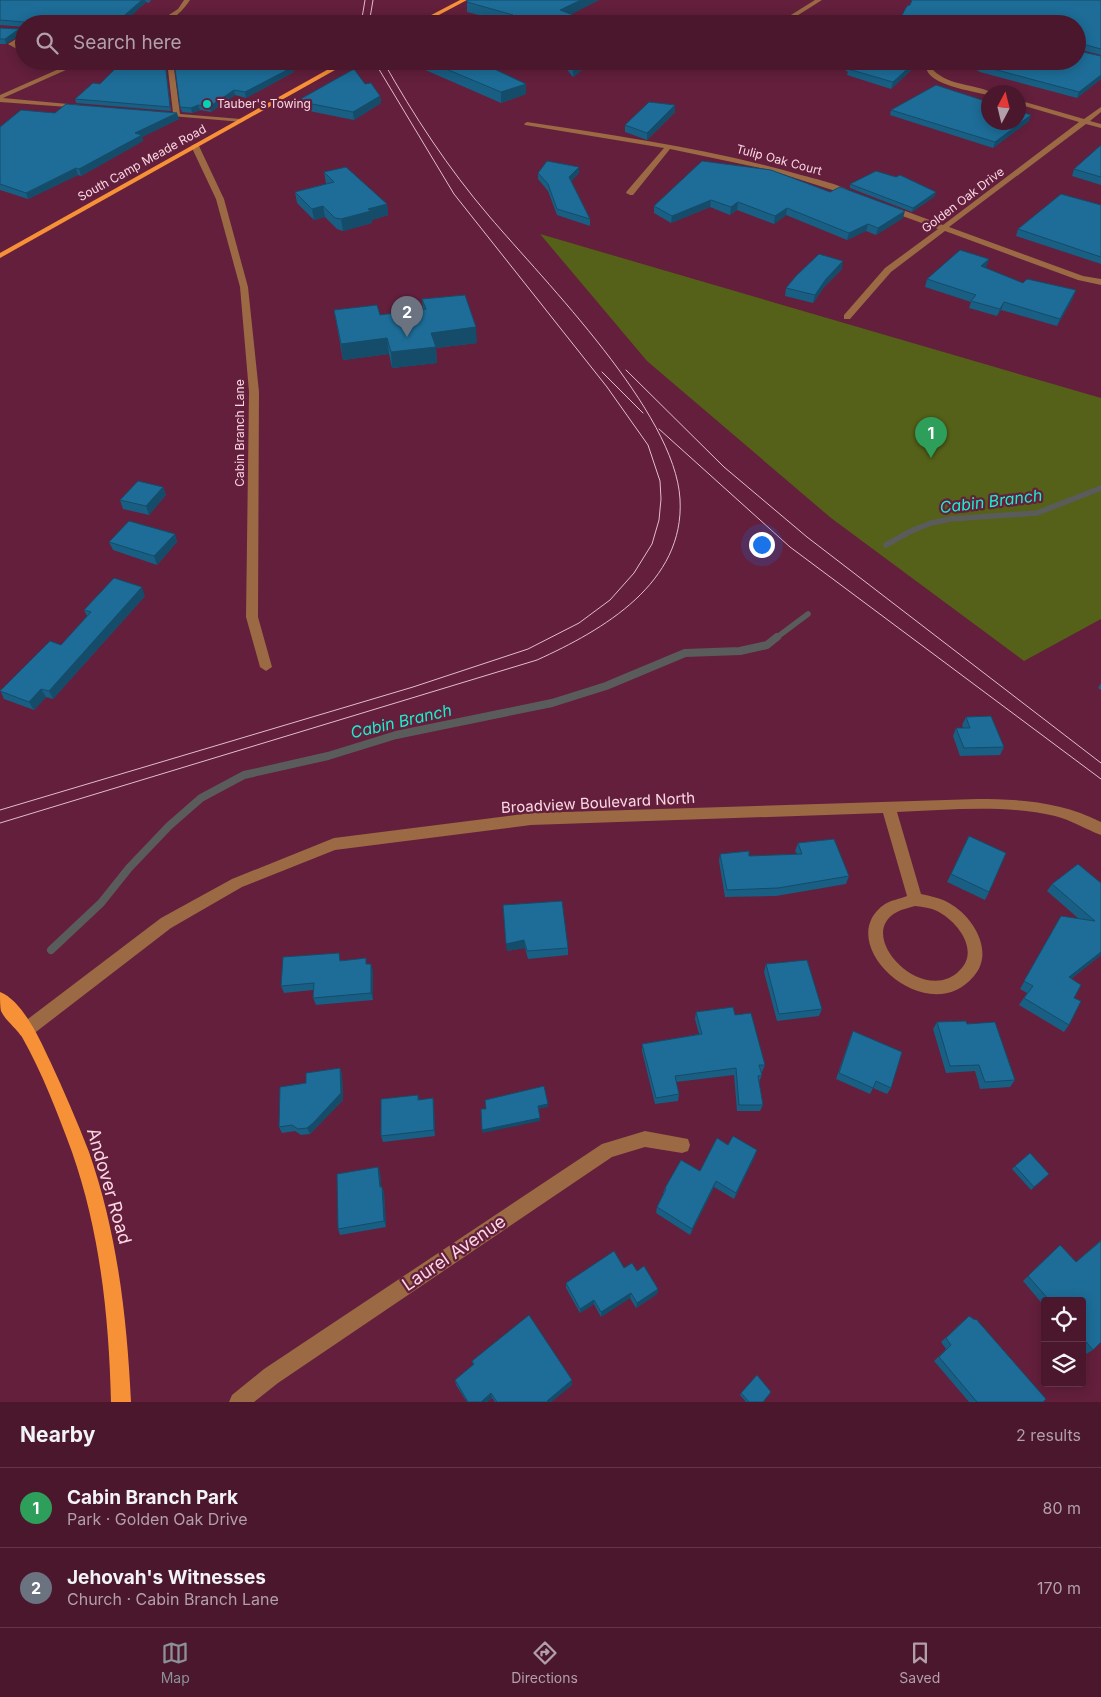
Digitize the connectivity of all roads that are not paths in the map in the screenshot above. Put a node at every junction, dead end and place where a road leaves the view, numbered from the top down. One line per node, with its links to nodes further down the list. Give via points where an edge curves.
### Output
1 (187, 0): 4 (street)
2 (464, 0): 5 (main road)
3 (819, 0): 6 (street)
4 (173, 14)
5 (435, 15)
6 (794, 15)
7 (64, 70): 12 (street)
8 (171, 70): 17 (street)
9 (332, 70): 18 (main road, South Camp Meade Road)
10 (929, 70): 11 (street, via 948,82)
11 (981, 91)
12 (0, 98): 14 (street)
13 (1026, 104): 19 (street)
14 (88, 108)
15 (1101, 109): 19 (street, Golden Oak Drive)
16 (157, 114): 17 (street)
17 (177, 116): 18 (street)
18 (241, 121): 22 (main road, South Camp Meade Road)
19 (1085, 122): 21 (street); 27 (street, Golden Oak Drive)
20 (528, 124): 23 (street, Tulip Oak Court)
21 (1101, 126)
22 (195, 146): 28 (main road, South Camp Meade Road); 31 (street, Cabin Branch Lane, via 220,199 244,287 254,392 252,617)
23 (668, 147): 24 (street); 25 (street, Tulip Oak Court, via 804,176)
24 (630, 193)
25 (856, 196)
26 (882, 206): 27 (street)
27 (944, 229): 29 (street, via 1081,278); 30 (street, Golden Oak Drive, via 888,270)
28 (0, 256)
29 (1101, 282)
30 (847, 317)
31 (266, 667)
32 (889, 809): 33 (street, Broadview Boulevard North, via 977,804 1036,805 1082,818); 34 (street); 36 (street, Broadview Boulevard North, via 531,819 334,844 237,882 166,923)
33 (1101, 829)
34 (915, 900): 34 (street, via 946,908 969,931 975,945 975,958 971,971 961,981 947,987 921,985 897,974 884,961 877,947 875,932 878,919 894,905)
35 (0, 999): 36 (main road, Andover Road)
36 (26, 1030): 38 (main road, Andover Road, via 61,1101 96,1199 111,1269)
37 (682, 1145): 39 (street, Laurel Avenue, via 645,1139 608,1150 271,1376)
38 (121, 1402)
39 (239, 1402)

